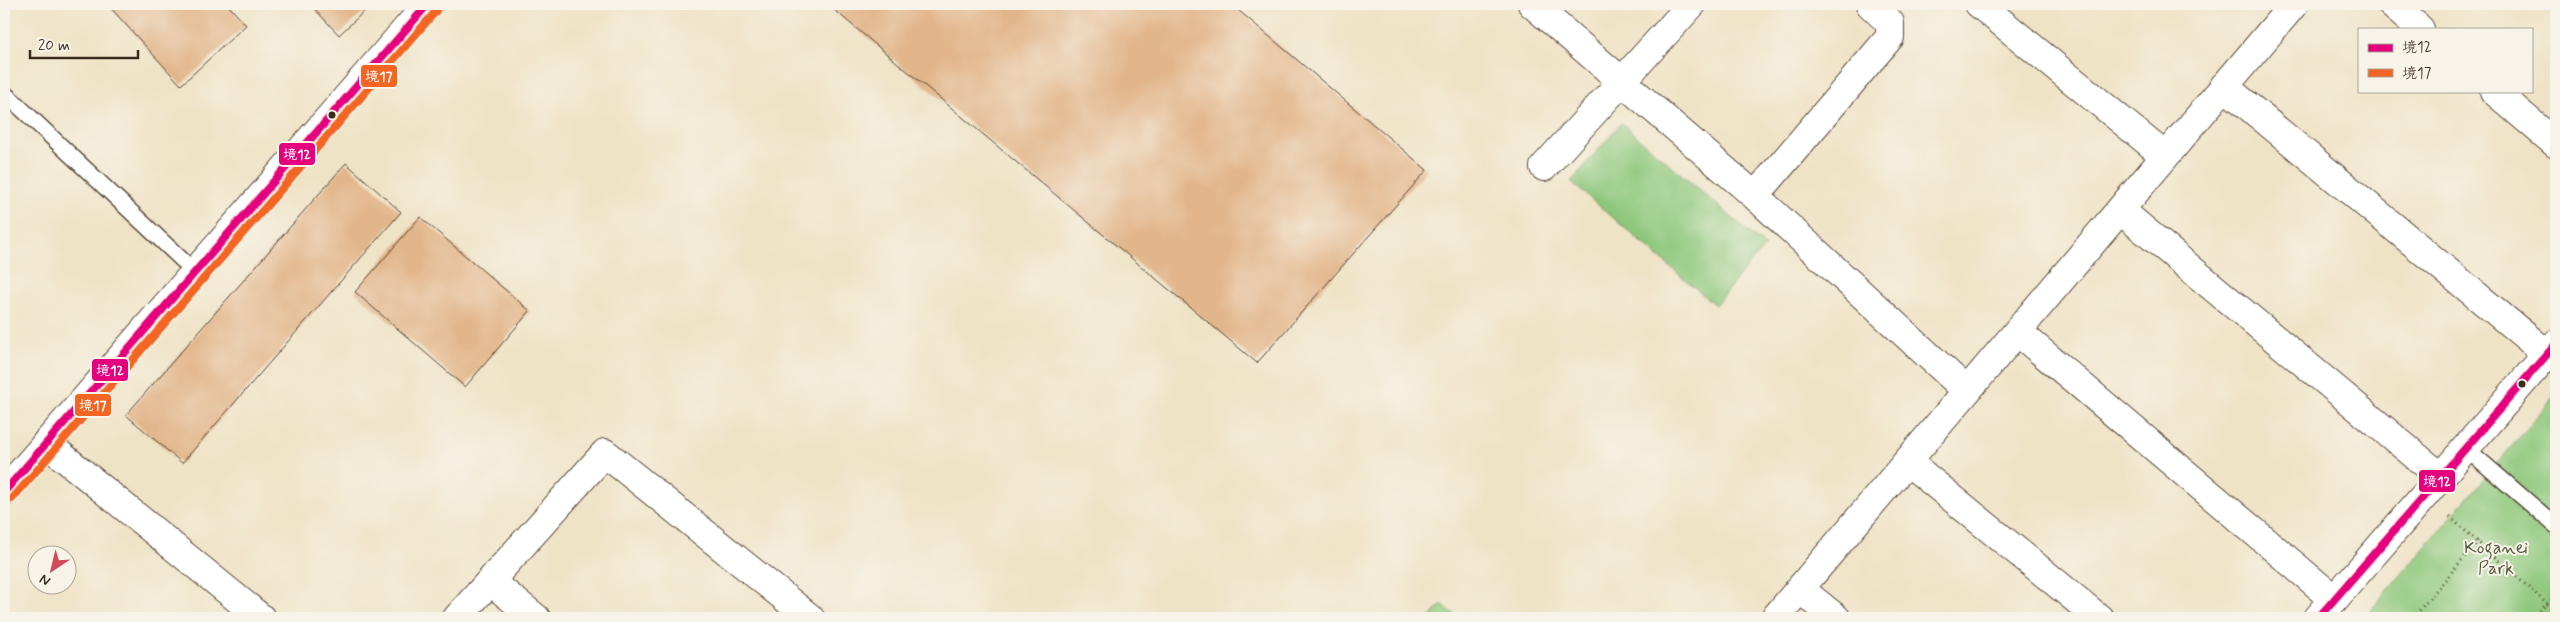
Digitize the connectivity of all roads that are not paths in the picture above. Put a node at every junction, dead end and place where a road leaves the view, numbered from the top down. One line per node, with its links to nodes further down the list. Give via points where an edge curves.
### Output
1 (428, 4): 18 (street)
2 (1532, 4): 9 (street)
3 (1692, 4): 9 (street)
4 (1870, 4): 16 (street, via 1890,23 1890,38)
5 (1979, 4): 14 (street)
6 (2294, 4): 10 (street)
7 (2391, 4): 8 (street)
8 (2419, 28)
9 (1622, 81): 15 (street); 16 (street)
10 (2224, 86): 14 (street); 20 (street)
11 (2495, 92): 13 (street)
12 (9, 97): 18 (lane)
13 (2556, 144)
14 (2165, 156): 17 (street)
15 (1544, 167)
16 (1755, 196): 21 (street)
17 (2120, 210): 19 (street); 25 (street)
18 (196, 273): 22 (street)
19 (2018, 332): 21 (street); 30 (street)
20 (2552, 349): 23 (street)
21 (1967, 391): 24 (street)
22 (46, 444): 26 (street); 31 (street)
23 (2466, 449): 25 (street); 27 (lane)
24 (1908, 462): 29 (street); 37 (street)
25 (2432, 487): 30 (street)
26 (4, 492)
27 (2556, 526)
28 (490, 581): 32 (street); 33 (street); 34 (street, via 605,453)
29 (1800, 589): 35 (street); 36 (street)
30 (2326, 609)
31 (262, 618)
32 (457, 618)
33 (536, 618)
34 (810, 618)
35 (1775, 618)
36 (1836, 618)
37 (2098, 618)

